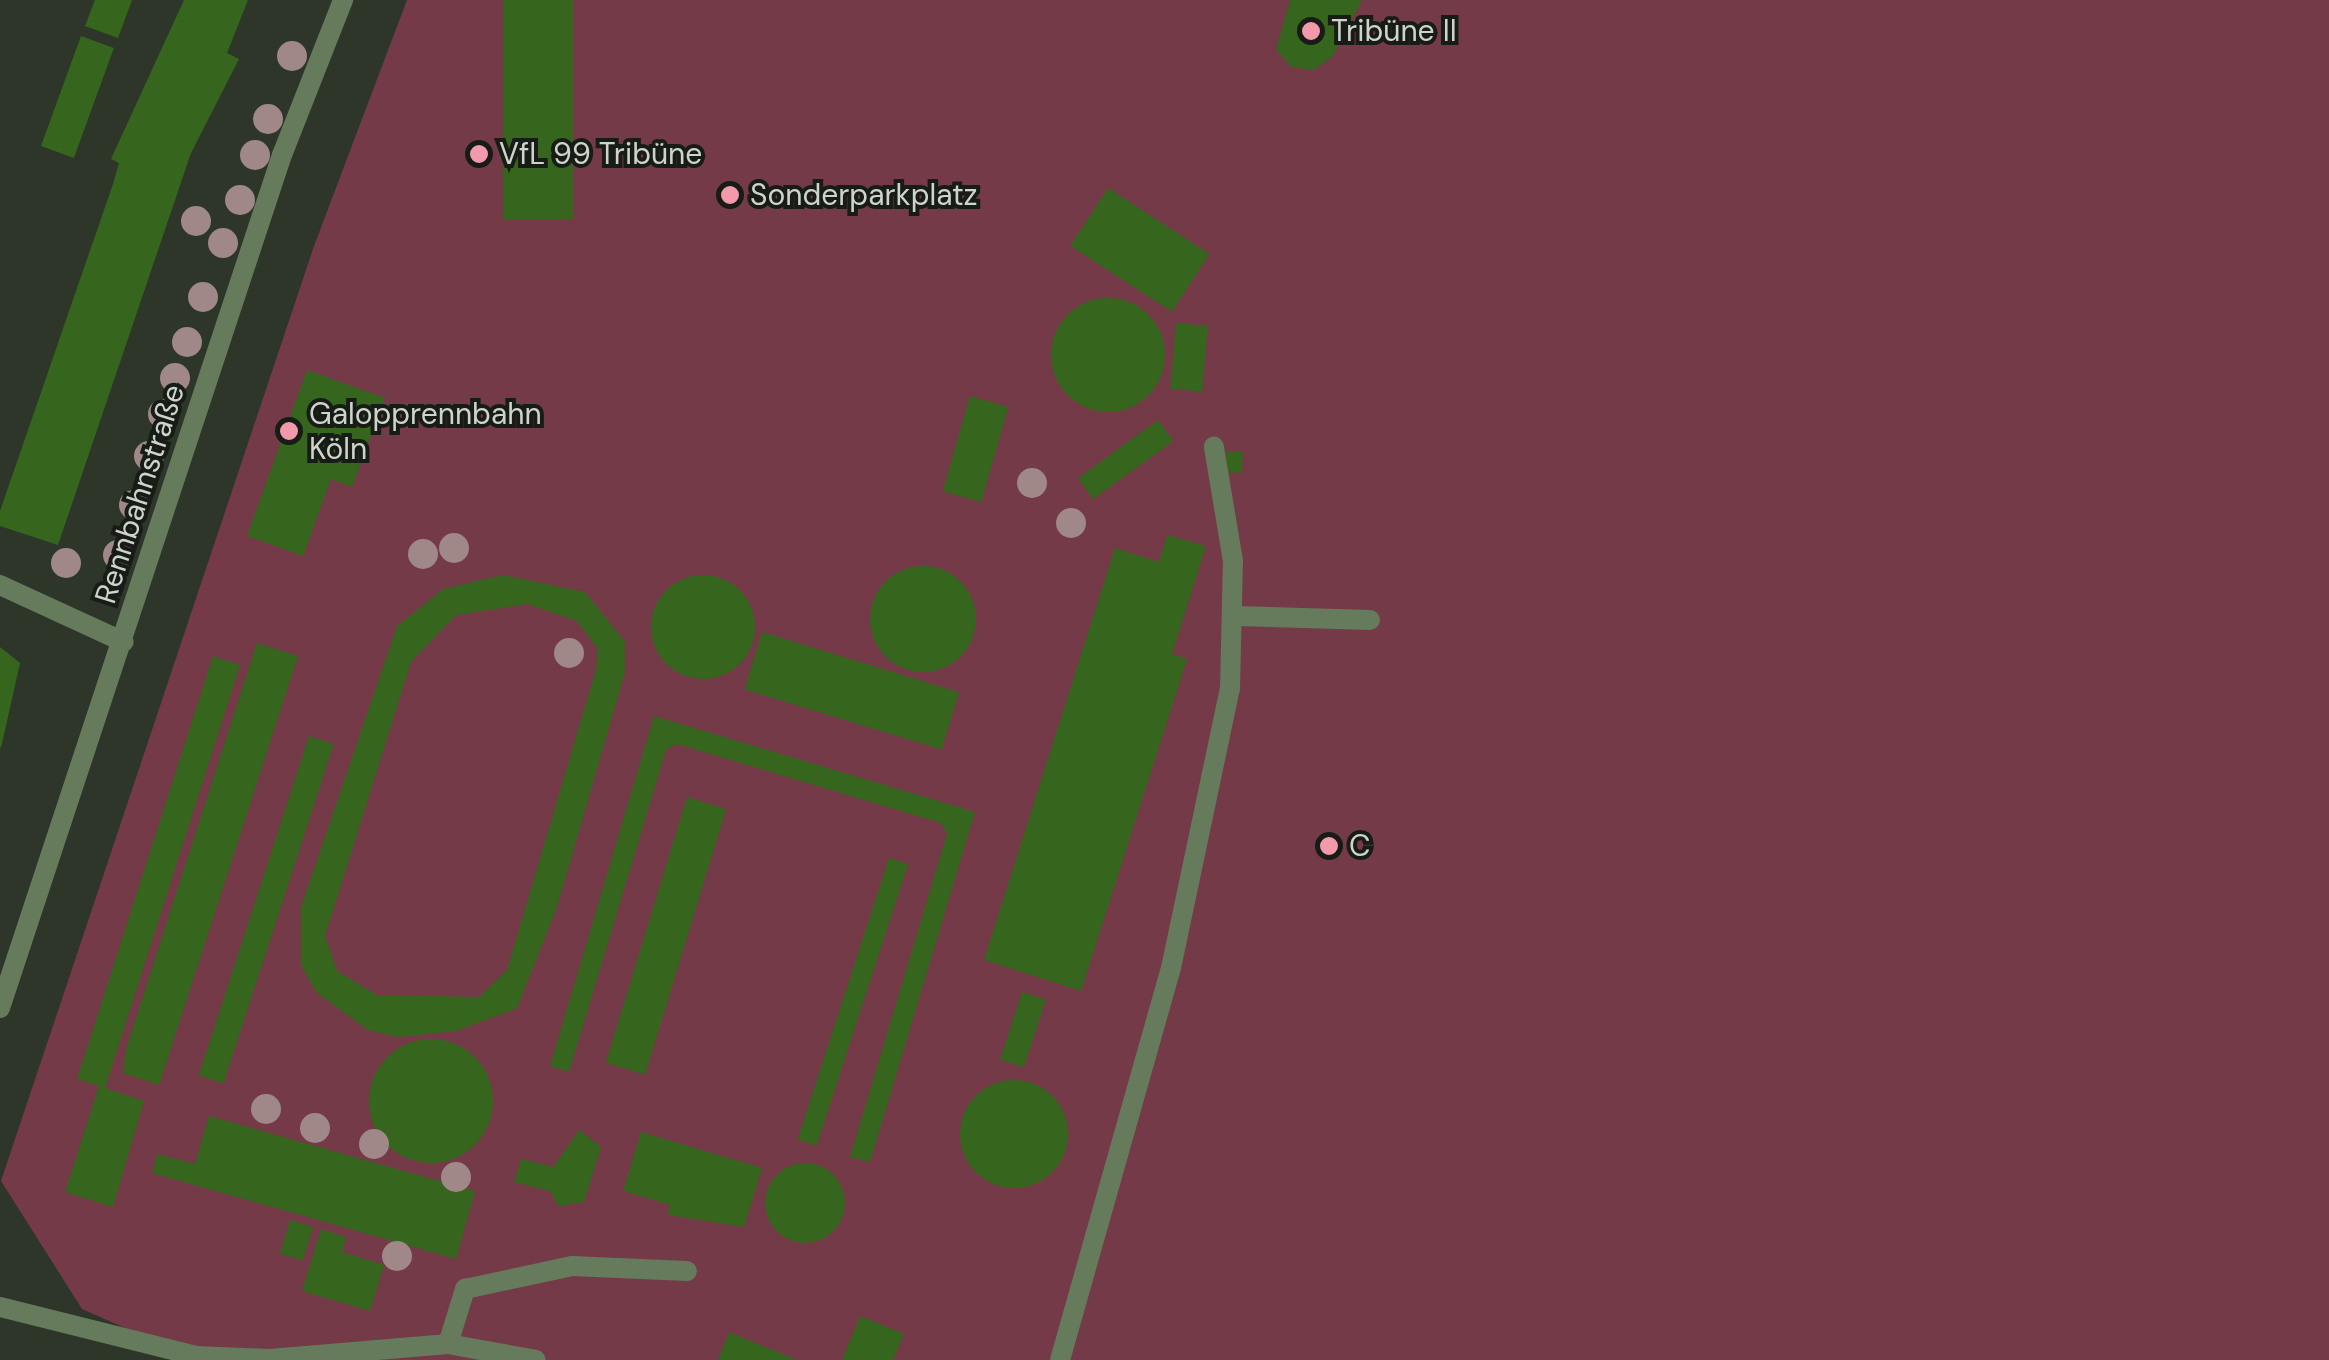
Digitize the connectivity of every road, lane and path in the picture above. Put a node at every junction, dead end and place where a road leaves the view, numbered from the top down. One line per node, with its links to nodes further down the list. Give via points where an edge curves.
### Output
1 (343, 0): 6 (street, Rennbahnstraße, via 282,155)
2 (1214, 447): 4 (street)
3 (0, 585): 6 (street)
4 (1236, 616): 5 (street); 12 (street, via 1170,968)
5 (1370, 620)
6 (124, 642): 7 (street, Rennbahnstraße)
7 (0, 1008)
8 (687, 1271): 10 (street, via 572,1266 465,1288)
9 (0, 1307): 10 (street, via 196,1356 270,1360)
10 (448, 1344): 11 (street)
11 (536, 1360)
12 (1060, 1360)

